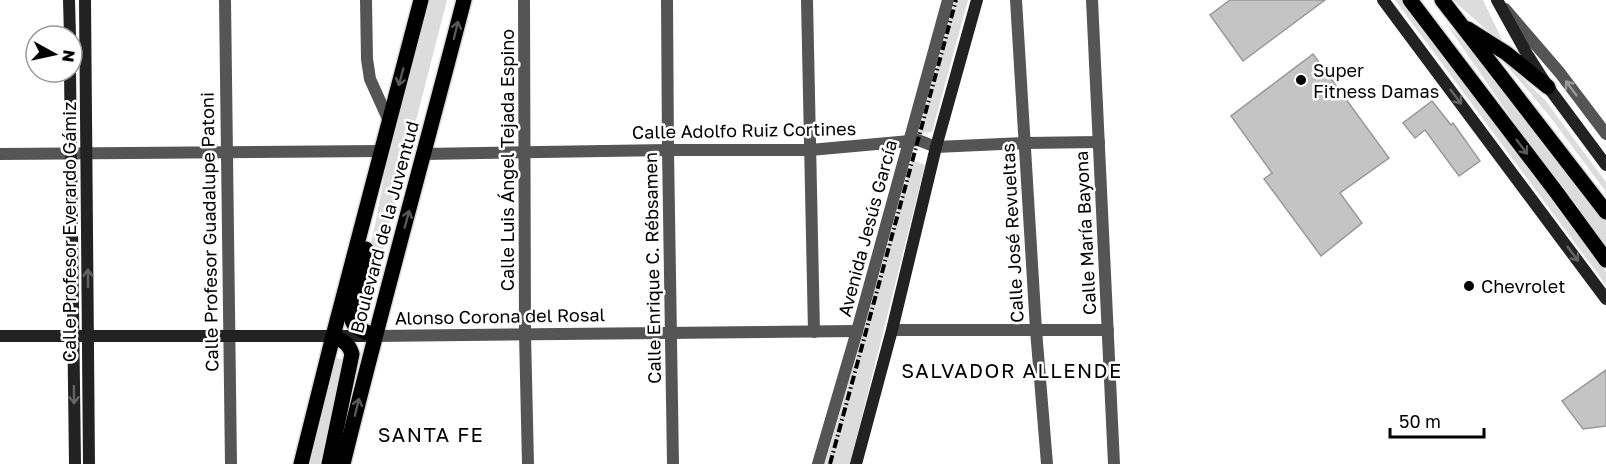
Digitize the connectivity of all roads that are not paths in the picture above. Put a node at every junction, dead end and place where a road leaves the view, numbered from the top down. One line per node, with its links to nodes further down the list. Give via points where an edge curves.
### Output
1 (69, 0): 18 (street)
2 (85, 0): 33 (street, Calle Profesor Everardo Gámiz)
3 (225, 0): 34 (street, Calle Profesor Guadalupe Patoni)
4 (366, 0): 22 (street, via 370,79)
5 (421, 0): 22 (main road, Boulevard de la Juventud, one-way to 22)
6 (464, 0): 36 (main road, Boulevard de la Juventud, one-way to 6)
7 (524, 0): 31 (street, Calle Luis Ángel Tejada Espino)
8 (668, 0): 28 (street, Calle Enrique C. Rébsamen)
9 (807, 0): 29 (street)
10 (948, 0): 24 (street, Avenida Jesús García)
11 (977, 0): 27 (street)
12 (1016, 0): 26 (street, Calle José Revueltas)
13 (1092, 0): 25 (street, Calle María Bayona)
14 (1383, 0): 41 (street, one-way to 41)
15 (1410, 0): 40 (main road, one-way to 40)
16 (1442, 0): 19 (main road)
17 (1497, 0): 21 (street); 23 (street, one-way to 17)
18 (70, 24)
19 (1461, 25): 21 (main road, via 1506,52); 39 (main road)
20 (70, 84): 32 (street, Calle Profesor Everardo Gámiz)
21 (1548, 87): 37 (street)
22 (389, 121): 30 (main road, Boulevard de la Juventud)
23 (1606, 134)
24 (910, 141): 27 (street, Calle Adolfo Ruiz Cortines); 29 (street, Calle Adolfo Ruiz Cortines); 45 (street, Avenida Jesús García)
25 (1099, 142): 26 (street, Calle Adolfo Ruiz Cortines); 44 (street, Calle María Bayona)
26 (1025, 143): 27 (street, Calle Adolfo Ruiz Cortines); 43 (street, Calle José Revueltas)
27 (936, 147): 42 (street)
28 (668, 150): 29 (street, Calle Adolfo Ruiz Cortines); 31 (street, Calle Adolfo Ruiz Cortines); 47 (street, Calle Enrique C. Rébsamen)
29 (810, 150): 46 (street)
30 (382, 151): 34 (street); 38 (main road, Boulevard de la Juventud)
31 (524, 152): 36 (street, Calle Adolfo Ruiz Cortines); 48 (street, Calle Luis Ángel Tejada Espino)
32 (72, 153): 33 (street); 35 (street); 50 (street, Calle Profesor Everardo Gámiz)
33 (87, 153): 34 (street); 51 (street, Calle Profesor Everardo Gámiz, one-way to 33)
34 (226, 153): 52 (street, Calle Profesor Guadalupe Patoni)
35 (0, 154)
36 (424, 154): 54 (main road, Boulevard de la Juventud, one-way to 36)
37 (1606, 165)
38 (370, 195): 53 (main road, Boulevard de la Juventud); 54 (main road, via 372,218 352,321 357,328)
39 (1606, 212)
40 (1606, 260)
41 (1606, 299)
42 (892, 330): 43 (street); 64 (street)
43 (1036, 330): 44 (street); 65 (street, Calle José Revueltas)
44 (1108, 330): 66 (street, Calle María Bayona)
45 (857, 331): 46 (street, Alonso Corona del Rosal); 63 (street, Avenida Jesús García)
46 (814, 332): 47 (street, Alonso Corona del Rosal)
47 (671, 333): 48 (street, Alonso Corona del Rosal); 62 (street, Calle Enrique C. Rébsamen)
48 (525, 334): 54 (street, Alonso Corona del Rosal); 61 (street, Calle Luis Ángel Tejada Espino)
49 (0, 336): 50 (street, Alonso Corona del Rosal)
50 (73, 336): 51 (street, Alonso Corona del Rosal); 55 (street, Calle Profesor Everardo Gámiz, one-way to 55)
51 (88, 336): 52 (street, Alonso Corona del Rosal); 56 (street, Calle Profesor Everardo Gámiz)
52 (229, 336): 53 (street, Alonso Corona del Rosal); 57 (street, Calle Profesor Guadalupe Patoni)
53 (333, 336): 54 (street, Alonso Corona del Rosal); 58 (main road, Boulevard de la Juventud); 59 (main road, via 349,346 351,354)
54 (375, 336): 60 (main road, Boulevard de la Juventud, one-way to 54)
55 (75, 464)
56 (89, 464)
57 (231, 464)
58 (301, 464)
59 (329, 464)
60 (343, 464)
61 (528, 464)
62 (673, 464)
63 (818, 464)
64 (856, 464)
65 (1047, 464)
66 (1114, 464)

